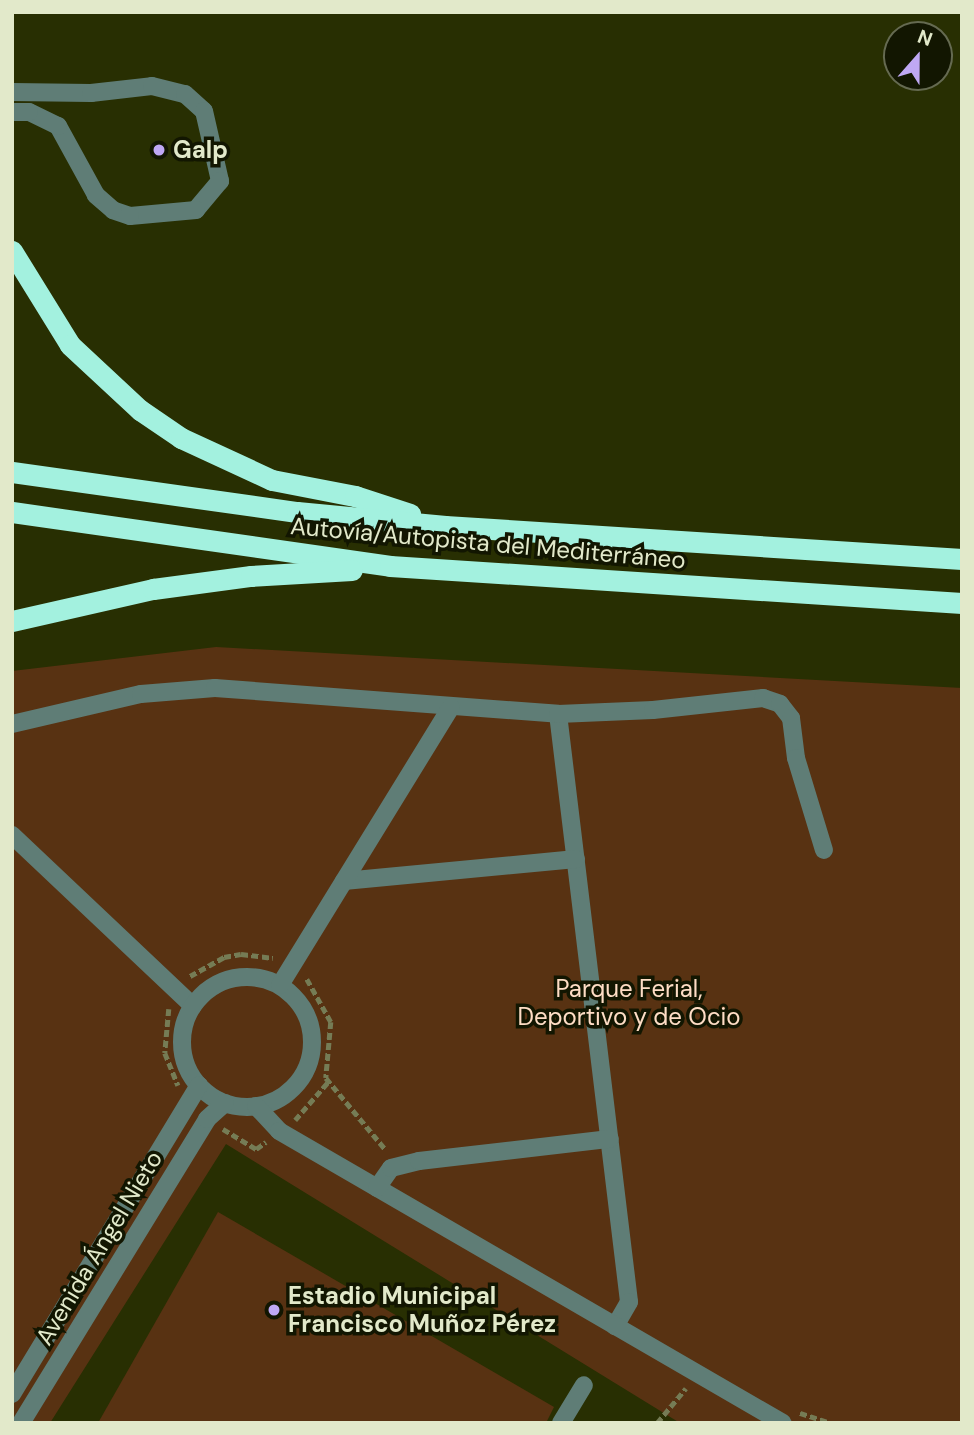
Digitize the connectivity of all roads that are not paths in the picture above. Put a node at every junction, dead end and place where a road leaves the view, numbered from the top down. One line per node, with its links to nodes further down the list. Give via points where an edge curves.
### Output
1 (12, 92): 2 (street)
2 (57, 93): 4 (street); 4 (street, via 152,86 185,94 204,111 220,181 196,210 148,217 113,210 96,195 65,135)
3 (12, 112): 4 (street)
4 (49, 120)
5 (12, 251): 8 (highway, via 70,345 140,411 181,438 272,480 355,496)
6 (12, 472): 8 (highway, Autovía/Autopista del Mediterráneo, via 297,512)
7 (12, 512): 10 (highway, Autovía/Autopista del Mediterráneo)
8 (445, 526): 9 (highway, Autovía/Autopista del Mediterráneo)
9 (962, 559)
10 (390, 566): 11 (highway, Autovía/Autopista del Mediterráneo); 12 (highway, via 190,583)
11 (962, 603)
12 (12, 621)
13 (451, 707): 14 (street); 15 (street, via 306,691 215,688 141,694); 19 (street)
14 (558, 714): 17 (street, via 772,699 791,718 796,758); 18 (street)
15 (12, 724)
16 (12, 835): 21 (street)
17 (824, 850)
18 (576, 859): 19 (street); 25 (street)
19 (344, 881): 20 (street)
20 (280, 985): 21 (street, via 253,977 225,980); 24 (street, via 308,1018 310,1062 295,1087)
21 (193, 1006): 22 (street, via 182,1047)
22 (199, 1085): 23 (street); 29 (street, Avenida Ángel Nieto)
23 (225, 1103): 24 (street); 31 (street, Avenida Ángel Nieto, via 207,1119)
24 (256, 1106): 26 (street, via 279,1132)
25 (610, 1139): 26 (street, via 419,1161 391,1168); 27 (street, via 629,1301)
26 (377, 1188): 27 (street)
27 (615, 1326): 30 (street, via 699,1375)
28 (584, 1385): 32 (street)
29 (12, 1394)
30 (786, 1415)
31 (21, 1423)
32 (561, 1423)

